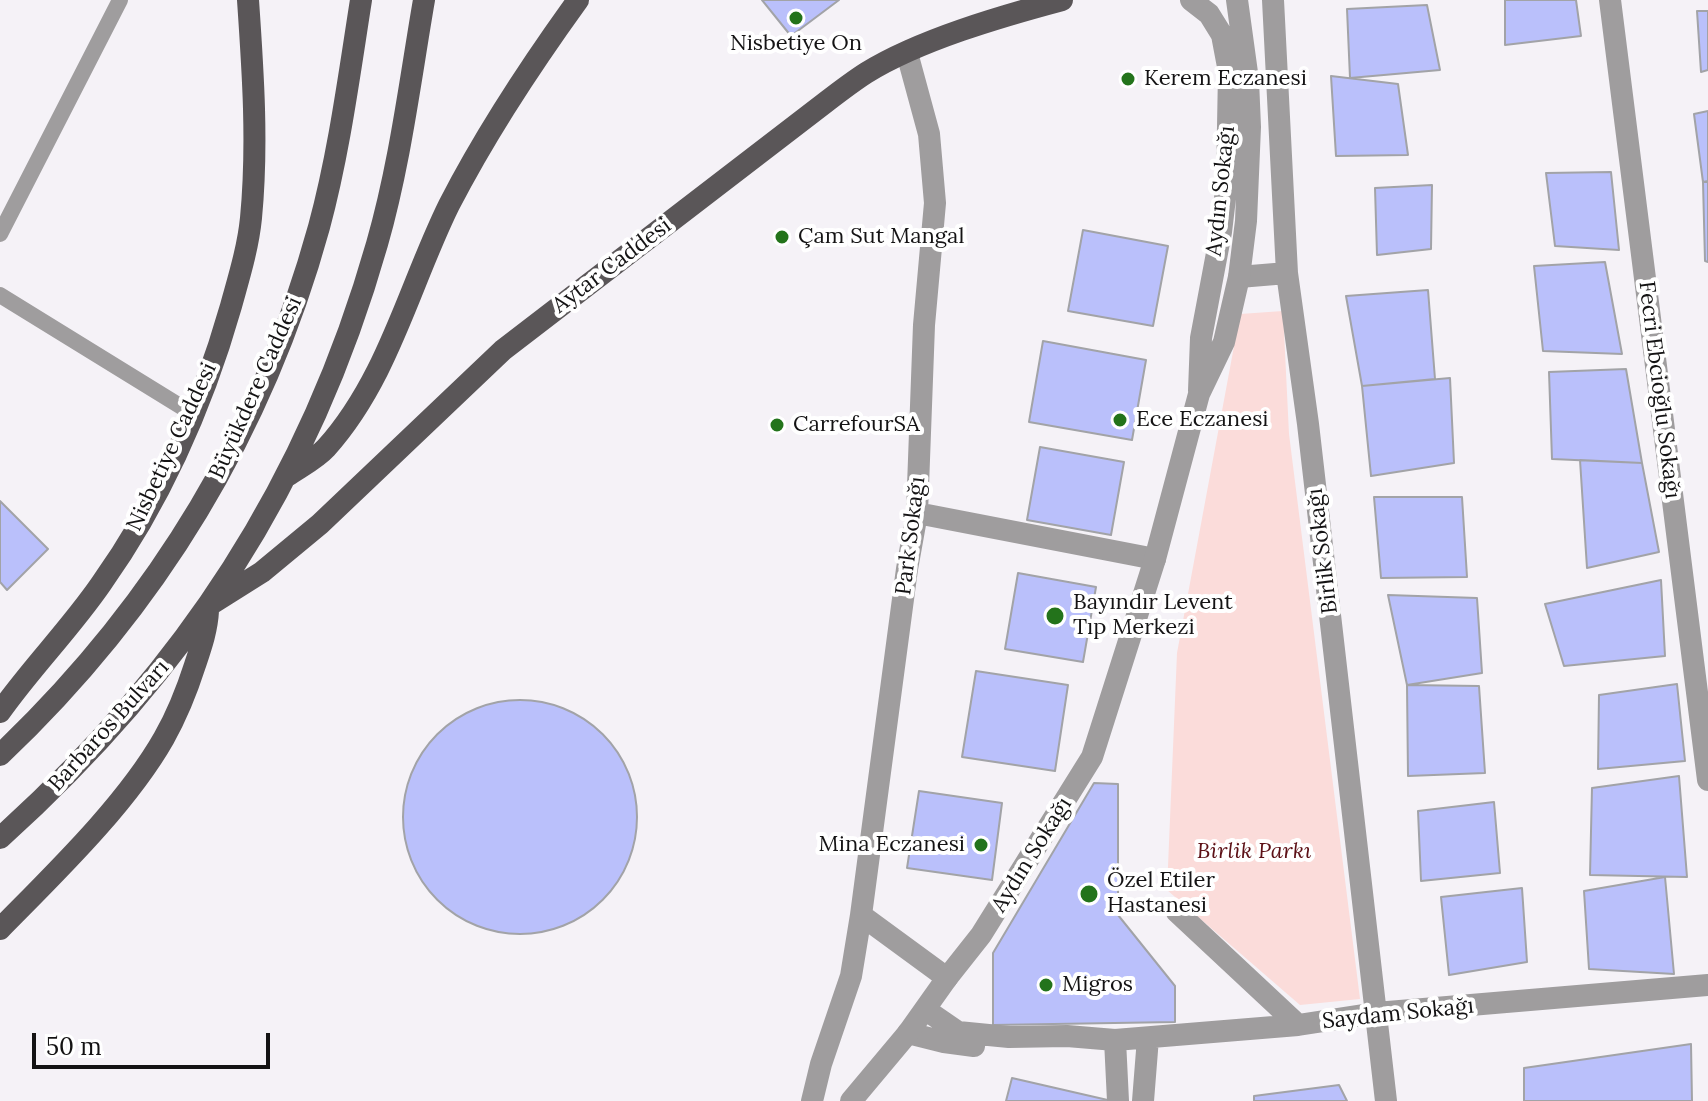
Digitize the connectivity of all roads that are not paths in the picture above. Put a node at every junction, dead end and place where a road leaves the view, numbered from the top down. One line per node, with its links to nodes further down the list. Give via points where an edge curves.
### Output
1 (120, 0): 12 (lane)
2 (248, 0): 17 (main road, Nisbetiye Caddesi, via 254,99 251,218 223,335)
3 (361, 0): 23 (main road, Büyükdere Caddesi, via 319,226 252,408 220,473 150,586 71,683)
4 (424, 0): 18 (main road, via 396,168 377,243 343,350)
5 (578, 0): 18 (main road, via 530,67 449,205 388,352 352,414 325,450)
6 (1062, 0): 11 (main road, Aytar Caddesi, via 979,24)
7 (1191, 0): 16 (street, Aydın Sokağı, via 1209,14 1222,35 1229,72 1227,181 1201,338)
8 (1237, 0): 14 (street, Aydın Sokağı, via 1250,127)
9 (1273, 0): 13 (street, Birlik Sokağı)
10 (1610, 0): 24 (street, Fecri Ebcioğlu Sokağı)
11 (907, 53): 19 (street, Park Sokağı, via 929,134 935,203); 21 (main road, Aytar Caddesi, via 826,102 503,350 320,524 262,572)
12 (0, 234)
13 (1287, 273): 14 (street); 32 (street, Birlik Sokağı)
14 (1239, 277): 16 (street, Aydın Sokağı, via 1224,342)
15 (0, 295): 17 (lane)
16 (1199, 394): 20 (street, Aydın Sokağı)
17 (193, 414): 22 (main road, Nisbetiye Caddesi, via 102,583)
18 (286, 477): 21 (main road)
19 (917, 513): 20 (street); 27 (street, Park Sokağı)
20 (1155, 559): 29 (street, Aydın Sokağı, via 1103,723 970,927)
21 (208, 606): 25 (main road, Barbaros Bulvarı, via 144,692); 28 (main road, via 208,627 164,739 128,791)
22 (0, 712)
23 (0, 755)
24 (1708, 780)
25 (0, 838)
26 (1177, 912): 33 (street)
27 (861, 915): 29 (street); 38 (street, Park Sokağı, via 851,976)
28 (0, 929)
29 (947, 978): 31 (street, Aydın Sokağı)
30 (1708, 985): 32 (street, Saydam Sokağı)
31 (926, 1010): 34 (street, Aydın Sokağı); 36 (street, Saydam Sokağı, via 958,1032)
32 (1376, 1013): 33 (street, Saydam Sokağı); 42 (street, Birlik Sokağı)
33 (1298, 1025): 35 (street, Saydam Sokağı)
34 (908, 1033): 36 (street, Saydam Sokağı, via 1011,1050 1073,1047); 39 (street, Aydın Sokağı)
35 (1148, 1038): 37 (street, Saydam Sokağı); 41 (street)
36 (1088, 1040): 37 (street, Saydam Sokağı)
37 (1115, 1040): 40 (street)
38 (812, 1101)
39 (851, 1101)
40 (1118, 1101)
41 (1143, 1101)
42 (1386, 1101)

